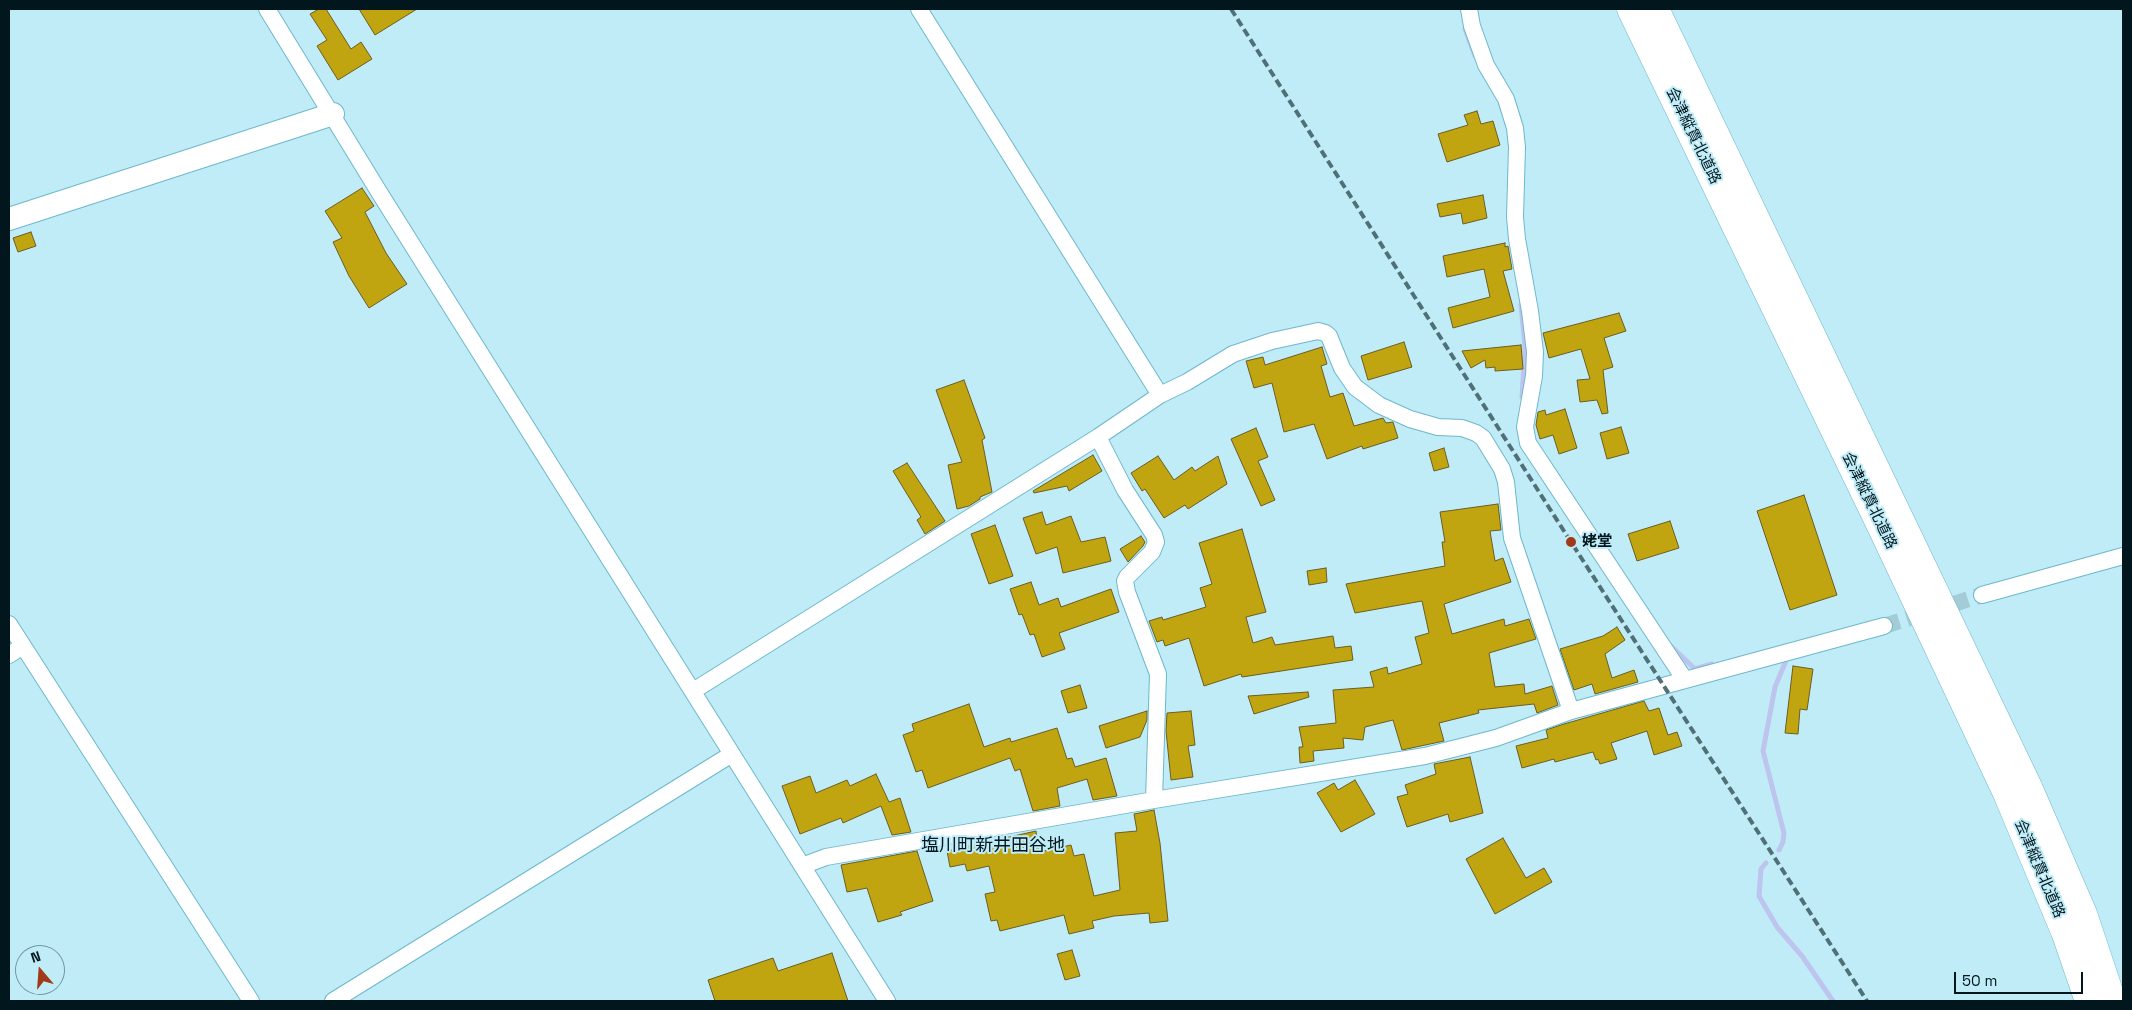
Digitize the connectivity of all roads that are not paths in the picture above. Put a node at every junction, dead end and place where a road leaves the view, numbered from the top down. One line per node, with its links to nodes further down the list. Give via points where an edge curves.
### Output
1 (267, 9): 6 (street)
2 (920, 9): 8 (street)
3 (1469, 9): 15 (street, via 1486,65 1506,99 1515,128 1515,217 1535,352 1525,427 1528,443)
4 (1631, 9): 24 (highway, 会津縦貫北道路, via 2007,793 2066,934)
5 (1655, 9): 25 (highway, 会津縦貫北道路, via 2028,787 2083,914)
6 (333, 114): 7 (street); 16 (street)
7 (9, 218)
8 (1160, 395): 9 (street); 17 (street, via 1233,354 1272,341 1318,332 1329,336 1342,368 1355,386 1379,406 1438,427 1462,428 1483,438 1502,469 1517,558)
9 (1098, 437): 16 (street); 19 (street, via 1156,542 1152,552 1125,581 1158,674)
10 (2123, 556): 11 (street)
11 (1982, 595)
12 (9, 624): 14 (street)
13 (1884, 626): 15 (street)
14 (16, 650): 21 (street)
15 (1685, 680): 17 (street)
16 (693, 691): 18 (street)
17 (1571, 711): 19 (street, via 1496,738 1425,756)
18 (732, 754): 20 (street); 22 (street)
19 (1154, 800): 20 (street, via 826,857)
20 (802, 866): 23 (street)
21 (251, 1001)
22 (333, 1001)
23 (887, 1001)
24 (2089, 1001)
25 (2112, 1001)

